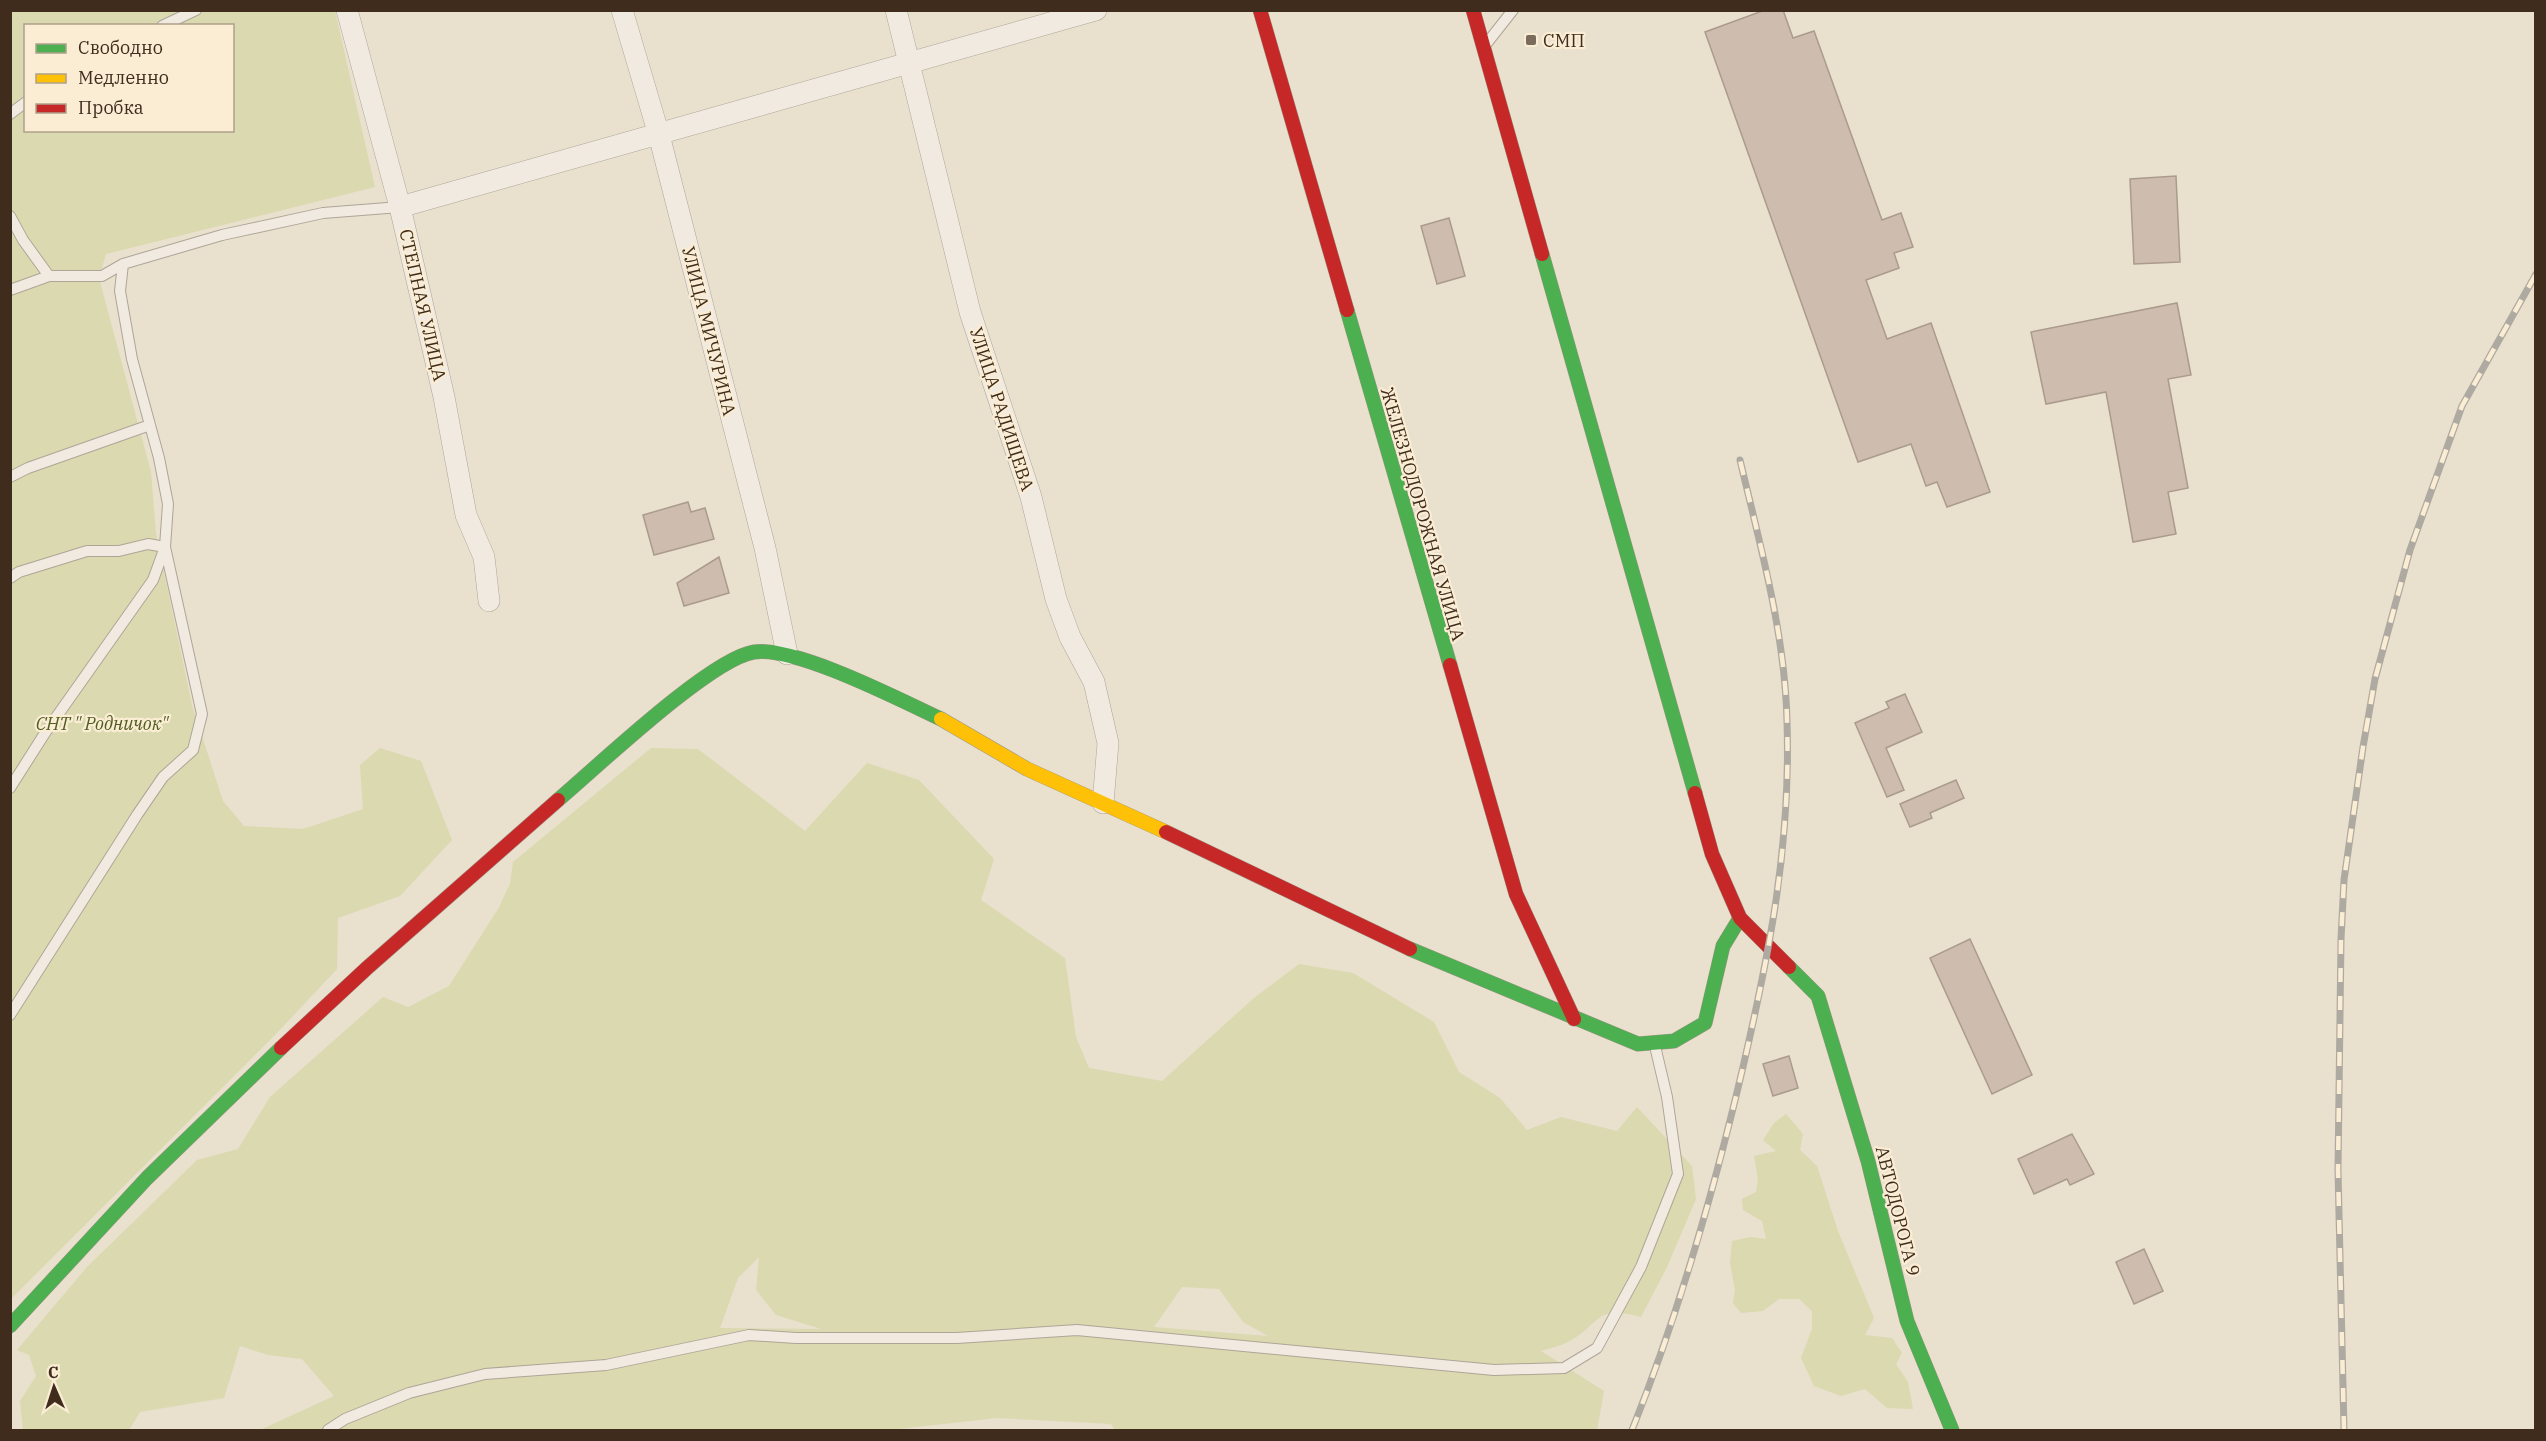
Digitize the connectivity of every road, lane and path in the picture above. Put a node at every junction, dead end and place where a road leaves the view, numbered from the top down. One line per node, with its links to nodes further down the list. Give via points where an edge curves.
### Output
1 (196, 10): 9 (lane)
2 (347, 10): 15 (street, СТЕПНАЯ УЛИЦА)
3 (622, 10): 14 (street, УЛИЦА МИЧУРИНА)
4 (896, 10): 11 (street, УЛИЦА РАДИЩЕВА)
5 (1096, 10): 11 (street)
6 (1260, 10): 30 (street, ЖЕЛЕЗНОДОРОЖНАЯ УЛИЦА, via 1516,894)
7 (1473, 10): 10 (street)
8 (1514, 10): 10 (lane)
9 (166, 24)
10 (1483, 48): 28 (street, via 1712,855)
11 (911, 62): 14 (street); 27 (street, УЛИЦА РАДИЩЕВА, via 970,312 1031,497 1056,599 1070,637 1094,682 1108,743)
12 (24, 104): 13 (lane)
13 (10, 114)
14 (659, 135): 15 (street); 25 (street, УЛИЦА МИЧУРИНА, via 765,548)
15 (400, 207): 17 (lane, via 323,213 222,235); 24 (street, СТЕПНАЯ УЛИЦА, via 444,397 466,515 484,557)
16 (10, 216): 18 (lane)
17 (123, 264): 18 (lane, via 102,276); 20 (lane, via 120,291 132,359)
18 (49, 276): 19 (lane)
19 (10, 290)
20 (150, 425): 21 (lane); 22 (lane, via 168,504)
21 (10, 477)
22 (165, 547): 23 (lane, via 148,544 119,551 87,551); 26 (lane, via 153,580); 29 (lane, via 202,714 193,750 163,777)
23 (10, 578)
24 (489, 601)
25 (787, 654): 27 (street, via 952,724 1027,769); 32 (street, via 753,652 716,669 492,856 243,1084 147,1178)
26 (10, 788)
27 (1103, 803): 30 (street, via 1436,962)
28 (1740, 918): 31 (street, via 1723,946 1705,1023 1674,1041); 34 (street, АВТОДОРОГА 9, via 1818,996 1868,1161 1907,1322)
29 (10, 1016)
30 (1574, 1019): 31 (street, via 1638,1044)
31 (1654, 1042): 33 (lane, via 1678,1173 1641,1267 1597,1348 1564,1368 1494,1370 1077,1330 957,1338 749,1335 606,1365 485,1374 408,1393 345,1419)
32 (10, 1326)
33 (328, 1431)
34 (1952, 1431)

